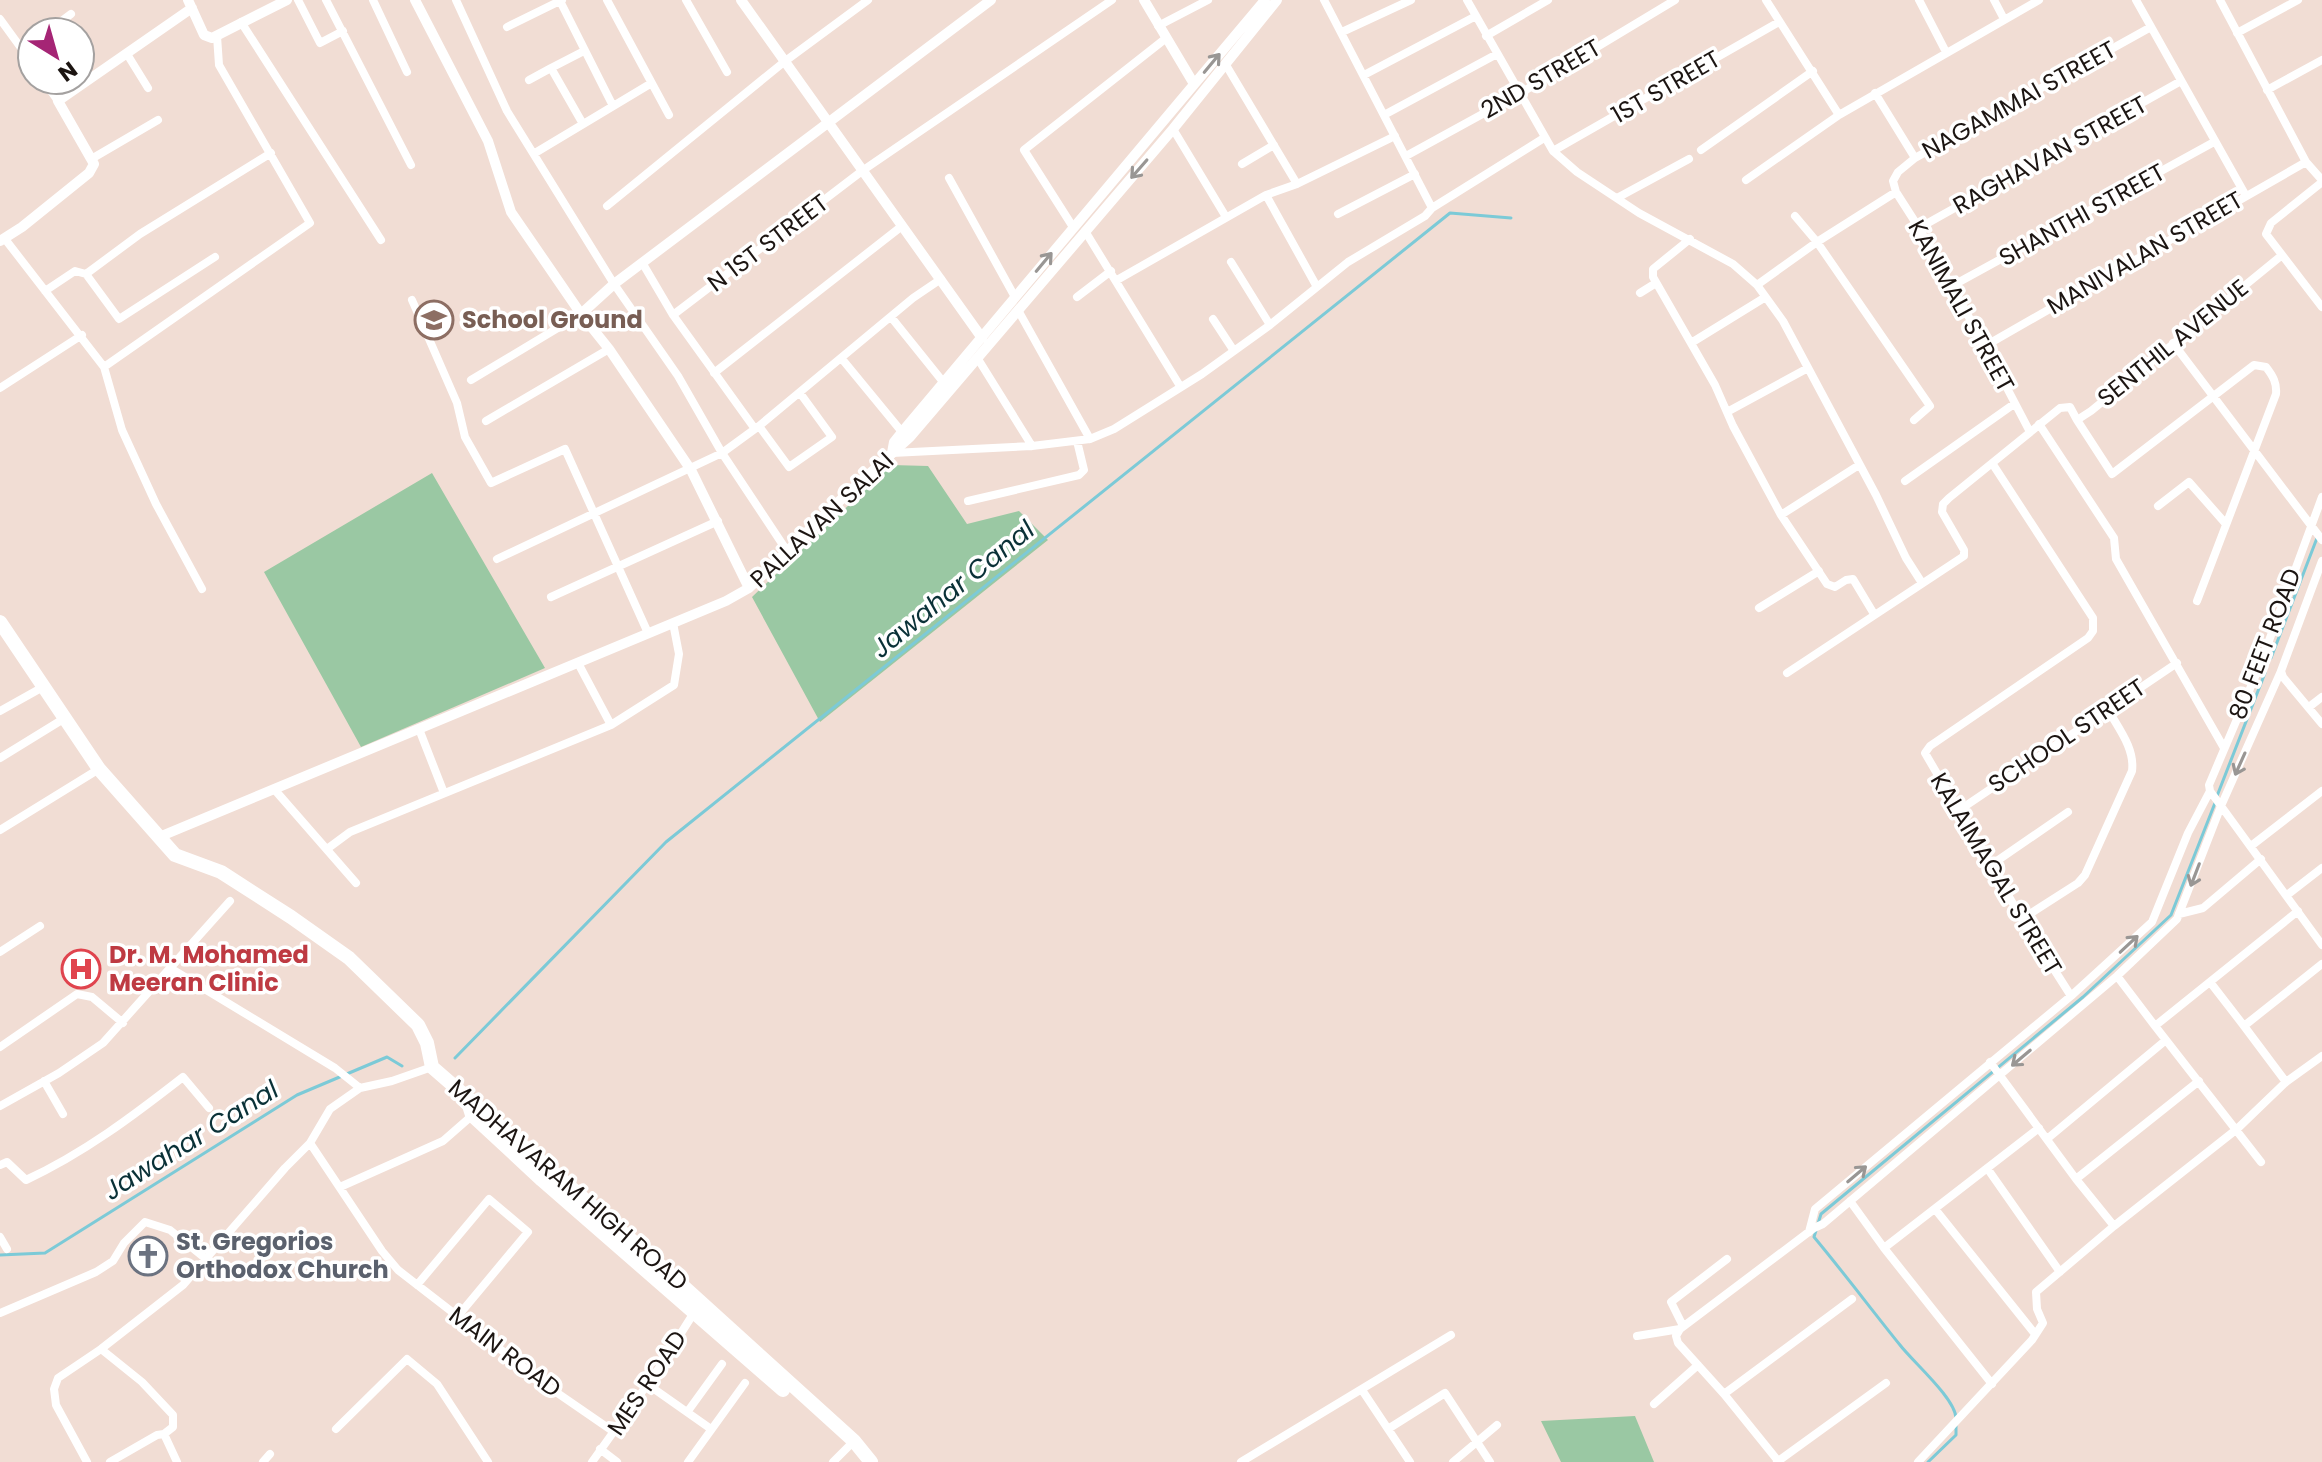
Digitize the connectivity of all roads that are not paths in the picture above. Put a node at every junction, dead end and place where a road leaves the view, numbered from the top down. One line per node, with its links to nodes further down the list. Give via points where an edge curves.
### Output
1 (287, 0): 36 (street)
2 (298, 0): 41 (street, via 320,43)
3 (326, 0): 41 (street)
4 (373, 0): 57 (street)
5 (415, 0): 138 (street, via 488,141 511,212)
6 (456, 0): 85 (street, via 507,111)
7 (607, 0): 62 (street)
8 (686, 0): 58 (street)
9 (741, 0): 53 (street)
10 (868, 0): 53 (street)
11 (991, 0): 75 (street)
12 (1112, 0): 93 (street, N 1ST STREET)
13 (1144, 0): 38 (street)
14 (1208, 0): 38 (street)
15 (1277, 0): 54 (street, PALLAVAN SALAI)
16 (1324, 0): 42 (street)
17 (1411, 0): 42 (street)
18 (1467, 0): 33 (street)
19 (1548, 0): 45 (street)
20 (1675, 0): 67 (street, 2ND STREET)
21 (1766, 0): 37 (street)
22 (1919, 0): 49 (street)
23 (1994, 0): 35 (street)
24 (2039, 0): 35 (street)
25 (2136, 0): 40 (street)
26 (2220, 0): 43 (street)
27 (2298, 0): 43 (street)
28 (561, 1): 39 (street); 48 (street)
29 (1259, 3): 63 (street, one-way to 29)
30 (190, 4): 44 (street, via 204,35); 50 (street)
31 (71, 14): 32 (street)
32 (68, 16)
33 (1476, 16): 45 (street); 59 (street)
34 (0, 19): 47 (street)
35 (2004, 19): 49 (street)
36 (241, 22): 44 (street); 115 (street)
37 (1779, 22): 56 (street); 83 (street, 1ST STREET)
38 (1158, 26): 46 (street)
39 (507, 27)
40 (2151, 27): 61 (street); 88 (street, NAGAMMAI STREET)
41 (343, 31): 92 (street)
42 (1342, 32): 59 (street)
43 (2237, 33): 65 (street)
44 (217, 36): 84 (street, via 219,65)
45 (1486, 36): 51 (street)
46 (1165, 39): 63 (street); 110 (street, via 1024,150)
47 (16, 41)
48 (584, 51): 55 (street); 70 (street)
49 (1946, 52): 66 (street)
50 (127, 54): 64 (street); 69 (street)
51 (1497, 54): 67 (street); 72 (street)
52 (2322, 60): 65 (street)
53 (784, 62): 75 (street); 104 (street)
54 (1226, 65): 77 (street, PALLAVAN SALAI); 81 (street)
55 (551, 68): 60 (street); 76 (street)
56 (1813, 71): 73 (street); 82 (street)
57 (407, 72)
58 (727, 72)
59 (1364, 75): 72 (street)
60 (529, 80)
61 (2181, 81): 80 (street); 111 (street, RAGHAVAN STREET)
62 (650, 84): 70 (street); 71 (street)
63 (1194, 84): 110 (street)
64 (148, 88)
65 (2267, 90): 90 (street)
66 (1875, 93): 73 (street); 88 (street)
67 (1519, 94): 79 (street); 86 (street, 2ND STREET)
68 (54, 96): 69 (street)
69 (58, 101): 87 (street)
70 (613, 106): 76 (street)
71 (669, 115)
72 (1384, 115): 78 (street)
73 (1839, 115): 96 (street)
74 (158, 120): 87 (street)
75 (827, 122): 93 (street); 120 (street)
76 (583, 124): 85 (street)
77 (1173, 129): 108 (street); 112 (street, PALLAVAN SALAI, one-way to 112)
78 (1395, 136): 86 (street); 99 (street)
79 (1544, 138): 83 (street); 105 (street)
80 (2214, 142): 102 (street); 129 (street, SHANTHI STREET)
81 (1274, 145): 91 (street); 99 (street)
82 (1701, 150)
83 (1553, 151): 103 (street)
84 (271, 153): 122 (street); 152 (street, via 310,223)
85 (535, 153): 126 (street)
86 (1406, 156): 94 (street)
87 (93, 158): 114 (street, via 89,173)
88 (1915, 158): 97 (street, NAGAMMAI STREET)
89 (1689, 159): 103 (street)
90 (2306, 162): 98 (street); 102 (street, MANIVALAN STREET)
91 (1242, 164)
92 (411, 165)
93 (862, 171): 109 (street); 139 (street, N 1ST STREET)
94 (1415, 174): 105 (street); 106 (street)
95 (949, 178): 132 (street)
96 (1746, 180)
97 (1893, 181): 100 (street, KANIMALI STREET)
98 (2322, 181): 117 (street, via 2268,228 2266,234)
99 (1297, 184): 101 (street)
100 (1896, 192): 111 (street, KANIMALI STREET); 116 (street)
101 (1266, 195): 108 (street); 128 (street)
102 (2246, 196): 147 (street, MANIVALAN STREET)
103 (1617, 198): 113 (street)
104 (607, 206)
105 (1432, 208): 128 (street)
106 (1338, 214)
107 (1795, 216): 116 (street)
108 (1226, 217): 124 (street)
109 (902, 226): 123 (street); 154 (street)
110 (1073, 227): 132 (street, one-way to 110)
111 (1919, 228): 129 (street, KANIMALI STREET)
112 (1085, 231): 121 (street); 137 (street, PALLAVAN SALAI)
113 (1690, 239): 125 (street, via 1653,269); 127 (street)
114 (2, 240): 130 (street)
115 (381, 240)
116 (1817, 242): 127 (street); 163 (street, via 1930,406)
117 (2281, 256): 136 (street); 146 (street, SENTHIL AVENUE)
118 (215, 257): 122 (street, via 119,319)
119 (1231, 262): 142 (street)
120 (643, 264): 126 (street); 139 (street)
121 (1111, 271): 124 (street); 133 (street)
122 (86, 274): 130 (street, via 75,271)
123 (941, 279): 140 (street); 144 (street)
124 (1117, 280): 157 (street)
125 (1656, 283): 131 (street); 145 (street)
126 (614, 284): 138 (street); 174 (street, via 678,376)
127 (1757, 285): 134 (street)
128 (1317, 287): 142 (street)
129 (1950, 287): 147 (street, KANIMALI STREET)
130 (45, 291): 143 (street)
131 (1640, 293)
132 (1015, 297): 144 (street)
133 (1077, 297)
134 (1764, 298): 145 (street); 153 (street)
135 (412, 300): 183 (street, via 457,403 465,437 491,483 565,449)
136 (2322, 307)
137 (1019, 312): 151 (street, PALLAVAN SALAI); 170 (street)
138 (581, 314): 148 (street); 155 (street)
139 (673, 315): 154 (street)
140 (891, 317): 150 (street); 156 (street)
141 (1213, 319): 149 (street)
142 (1270, 325): 149 (street)
143 (82, 335): 152 (street); 158 (street)
144 (982, 338): 156 (street)
145 (1691, 343): 162 (street)
146 (2173, 343): 160 (street); 164 (street, SENTHIL AVENUE)
147 (1985, 346): 161 (street, KANIMALI STREET)
148 (609, 349): 165 (street); 178 (street)
149 (1234, 351): 157 (street)
150 (842, 359): 159 (street); 168 (street)
151 (978, 359): 172 (street); 175 (street, PALLAVAN SALAI)
152 (104, 367): 196 (street, via 122,430)
153 (1808, 368): 162 (street); 177 (street)
154 (714, 373): 167 (street)
155 (471, 380)
156 (944, 383): 168 (street)
157 (1180, 386): 170 (street, via 1126,423)
158 (0, 388)
159 (800, 393): 167 (street); 167 (street, via 832,437 789,467)
160 (2213, 396): 164 (street, via 2112,474); 173 (street); 173 (street, via 2254,365 2273,375 2276,394)
161 (2014, 404): 169 (street, KANIMALI STREET); 179 (street)
162 (1727, 412): 184 (street)
163 (1914, 420)
164 (2077, 420): 166 (street, SENTHIL AVENUE, via 2066,406)
165 (486, 421)
166 (2039, 424): 169 (street, SENTHIL AVENUE); 205 (street, via 2114,538 2116,559)
167 (757, 428): 174 (street)
168 (902, 432): 175 (street)
169 (2030, 432): 176 (street, SENTHIL AVENUE)
170 (1090, 439): 171 (street)
171 (1077, 441): 172 (street); 181 (street, via 1084,463 1079,475)
172 (1032, 446): 175 (street)
173 (2255, 450): 186 (street); 187 (street)
174 (722, 453): 178 (street); 189 (street)
175 (892, 453): 189 (street, PALLAVAN SALAI)
176 (1992, 463): 194 (street, SENTHIL AVENUE, via 1942,508 1964,556); 226 (street, KALAIMAGAL STREET, via 2095,625 2088,638 1930,746 1925,753 1928,761)
177 (1859, 465): 184 (street); 194 (street)
178 (691, 470): 183 (street); 185 (street)
179 (1905, 481)
180 (2322, 497): 187 (street, 80 FEET ROAD)
181 (968, 501)
182 (2158, 506): 186 (street, via 2189,482)
183 (596, 513): 190 (street); 192 (street)
184 (1781, 515): 193 (street)
185 (718, 521): 192 (street); 195 (street)
186 (2226, 524): 198 (street)
187 (2312, 530): 188 (street); 206 (street, 80 FEET ROAD)
188 (2322, 540)
189 (787, 551): 195 (street, PALLAVAN SALAI)
190 (497, 559)
191 (2322, 561): 207 (street, 80 FEET ROAD)
192 (619, 565): 197 (street); 203 (street)
193 (1819, 571): 199 (street); 200 (street, via 1830,587 1853,579)
194 (1922, 583): 200 (street, SENTHIL AVENUE)
195 (749, 588): 202 (street, PALLAVAN SALAI)
196 (202, 589)
197 (551, 597)
198 (2197, 601)
199 (1759, 608)
200 (1874, 614): 208 (street, SENTHIL AVENUE)
201 (0, 622): 209 (main road, MADHAVARAM HIGH ROAD)
202 (673, 623): 203 (street, PALLAVAN SALAI); 216 (street, via 679,654 674,685)
203 (648, 633): 204 (street, PALLAVAN SALAI)
204 (578, 663): 216 (street); 217 (street, PALLAVAN SALAI)
205 (2177, 663): 212 (street, SCHOOL STREET); 218 (street)
206 (2264, 665): 207 (street); 218 (street, 80 FEET ROAD)
207 (2280, 668): 211 (street, 80 FEET ROAD); 225 (street, 80 FEET ROAD, one-way to 225)
208 (1787, 673)
209 (43, 687): 213 (street); 214 (main road, MADHAVARAM HIGH ROAD)
210 (2322, 697): 211 (street)
211 (2309, 707): 215 (street, 80 FEET ROAD)
212 (2107, 708): 226 (street, SCHOOL STREET); 240 (street, via 2130,748 2132,771 2085,875)
213 (0, 711)
214 (65, 718): 219 (street); 220 (main road, MADHAVARAM HIGH ROAD)
215 (2322, 724)
216 (611, 725): 224 (street)
217 (419, 729): 221 (street, PALLAVAN SALAI); 224 (street)
218 (2224, 748): 222 (street, 80 FEET ROAD)
219 (0, 758)
220 (99, 769): 228 (street); 229 (main road, MADHAVARAM HIGH ROAD)
221 (274, 789): 229 (street, PALLAVAN SALAI); 231 (street)
222 (2210, 791): 225 (street); 248 (street, 80 FEET ROAD, one-way to 222, via 2152,922)
223 (2322, 791): 230 (street)
224 (444, 793): 231 (street, via 350,832)
225 (2220, 804): 230 (street); 239 (street, 80 FEET ROAD, one-way to 239)
226 (1958, 811): 233 (street, KALAIMAGAL STREET)
227 (2068, 812): 233 (street)
228 (0, 830)
229 (159, 837): 257 (main road, MADHAVARAM HIGH ROAD, via 175,855 221,872 349,958 418,1025)
230 (2251, 846): 232 (street)
231 (327, 849): 235 (street)
232 (2261, 859): 236 (street); 239 (street, via 2203,908)
233 (1991, 865): 240 (street, KALAIMAGAL STREET)
234 (2322, 868): 236 (street)
235 (356, 883)
236 (2287, 895): 238 (street)
237 (230, 901): 245 (street)
238 (2298, 911): 242 (street); 247 (street)
239 (2179, 914): 246 (street, 80 FEET ROAD)
240 (2022, 919): 248 (street, KALAIMAGAL STREET)
241 (40, 926): 243 (street)
242 (2322, 945)
243 (0, 952)
244 (2322, 964): 252 (street)
245 (170, 968): 250 (street); 262 (street)
246 (2117, 976): 249 (street, 80 FEET ROAD); 251 (street)
247 (2210, 982): 251 (street); 252 (street)
248 (2071, 996): 256 (street, KALAIMAGAL STREET)
249 (2081, 1007): 258 (street, KALAIMAGAL STREET, one-way to 258)
250 (123, 1023): 254 (street, via 92,997 77,994); 259 (street, via 103,1043)
251 (2155, 1026): 253 (street)
252 (2244, 1026): 261 (street)
253 (2166, 1040): 260 (street); 269 (street)
254 (0, 1047)
255 (2322, 1056): 261 (street)
256 (1991, 1064): 258 (street); 279 (street, KALAIMAGAL STREET, one-way to 256, via 1815,1209)
257 (432, 1067): 262 (street); 265 (main road, MADHAVARAM HIGH ROAD, via 465,1095)
258 (1999, 1075): 267 (street); 276 (street, KALAIMAGAL STREET)
259 (44, 1081): 263 (street); 266 (street)
260 (2199, 1081): 268 (street); 274 (street)
261 (2286, 1082): 268 (street)
262 (360, 1088): 270 (street, via 330,1109)
263 (0, 1106)
264 (209, 1108): 272 (street, via 183,1077 63,1163 26,1180 7,1162)
265 (476, 1112): 275 (street, via 443,1141); 288 (main road, MADHAVARAM HIGH ROAD)
266 (63, 1114)
267 (2039, 1128): 269 (street); 273 (street)
268 (2237, 1129): 271 (street); 278 (street)
269 (2047, 1139): 274 (street)
270 (310, 1143): 275 (street, MAIN ROAD); 283 (street)
271 (2261, 1162)
272 (0, 1165)
273 (1987, 1168): 277 (street); 285 (street)
274 (2076, 1179): 278 (street)
275 (340, 1187): 286 (street, MAIN ROAD, via 382,1251)
276 (1850, 1201): 279 (street, KALAIMAGAL STREET); 281 (street)
277 (1935, 1209): 281 (street); 292 (street)
278 (2114, 1226): 285 (street)
279 (1815, 1228): 291 (street, KALAIMAGAL STREET)
280 (0, 1237): 282 (street)
281 (1884, 1248): 301 (street)
282 (7, 1249)
283 (206, 1259): 289 (street, via 170,1230 145,1222 113,1261 96,1272); 295 (street, via 183,1285)
284 (1727, 1259): 291 (street, via 1672,1299)
285 (2060, 1272): 292 (street, via 2036,1292 2043,1323)
286 (417, 1285): 290 (street, MAIN ROAD); 290 (street, via 489,1199 528,1232)
287 (1852, 1299): 303 (street)
288 (698, 1308): 300 (street, MES ROAD); 312 (main road, MADHAVARAM HIGH ROAD)
289 (0, 1313)
290 (458, 1316): 310 (street, MAIN ROAD)
291 (1682, 1328): 294 (street); 297 (street, via 1678,1343)
292 (2035, 1334): 301 (street)
293 (1451, 1335): 302 (street)
294 (1637, 1336)
295 (101, 1349): 311 (street, via 173,1415 173,1427); 316 (street, via 58,1378 54,1389 56,1405)
296 (722, 1364): 305 (street)
297 (1698, 1365): 303 (street); 304 (street)
298 (745, 1383): 308 (street)
299 (1886, 1383): 331 (street)
300 (647, 1384): 305 (street); 310 (street, MES ROAD)
301 (1992, 1384): 332 (street)
302 (1362, 1390): 309 (street); 327 (street)
303 (1724, 1394): 331 (street)
304 (1654, 1404)
305 (688, 1411): 308 (street)
306 (1497, 1425): 313 (street)
307 (336, 1429): 320 (street, via 407,1359 437,1384)
308 (711, 1429): 323 (street)
309 (1388, 1429): 313 (street, via 1445,1393); 328 (street)
310 (614, 1432): 314 (street, MES ROAD)
311 (164, 1434): 317 (street); 318 (street)
312 (851, 1444): 324 (street); 325 (main road); 326 (main road)
313 (1477, 1444): 329 (street); 330 (street)
314 (600, 1449): 321 (street, MES ROAD); 322 (street)
315 (270, 1454): 319 (street)
316 (87, 1462)
317 (110, 1462)
318 (177, 1462)
319 (263, 1462)
320 (488, 1462)
321 (592, 1462)
322 (617, 1462)
323 (688, 1462)
324 (833, 1462)
325 (860, 1462)
326 (871, 1462)
327 (1241, 1462)
328 (1410, 1462)
329 (1453, 1462)
330 (1490, 1462)
331 (1778, 1462)
332 (1918, 1462)

